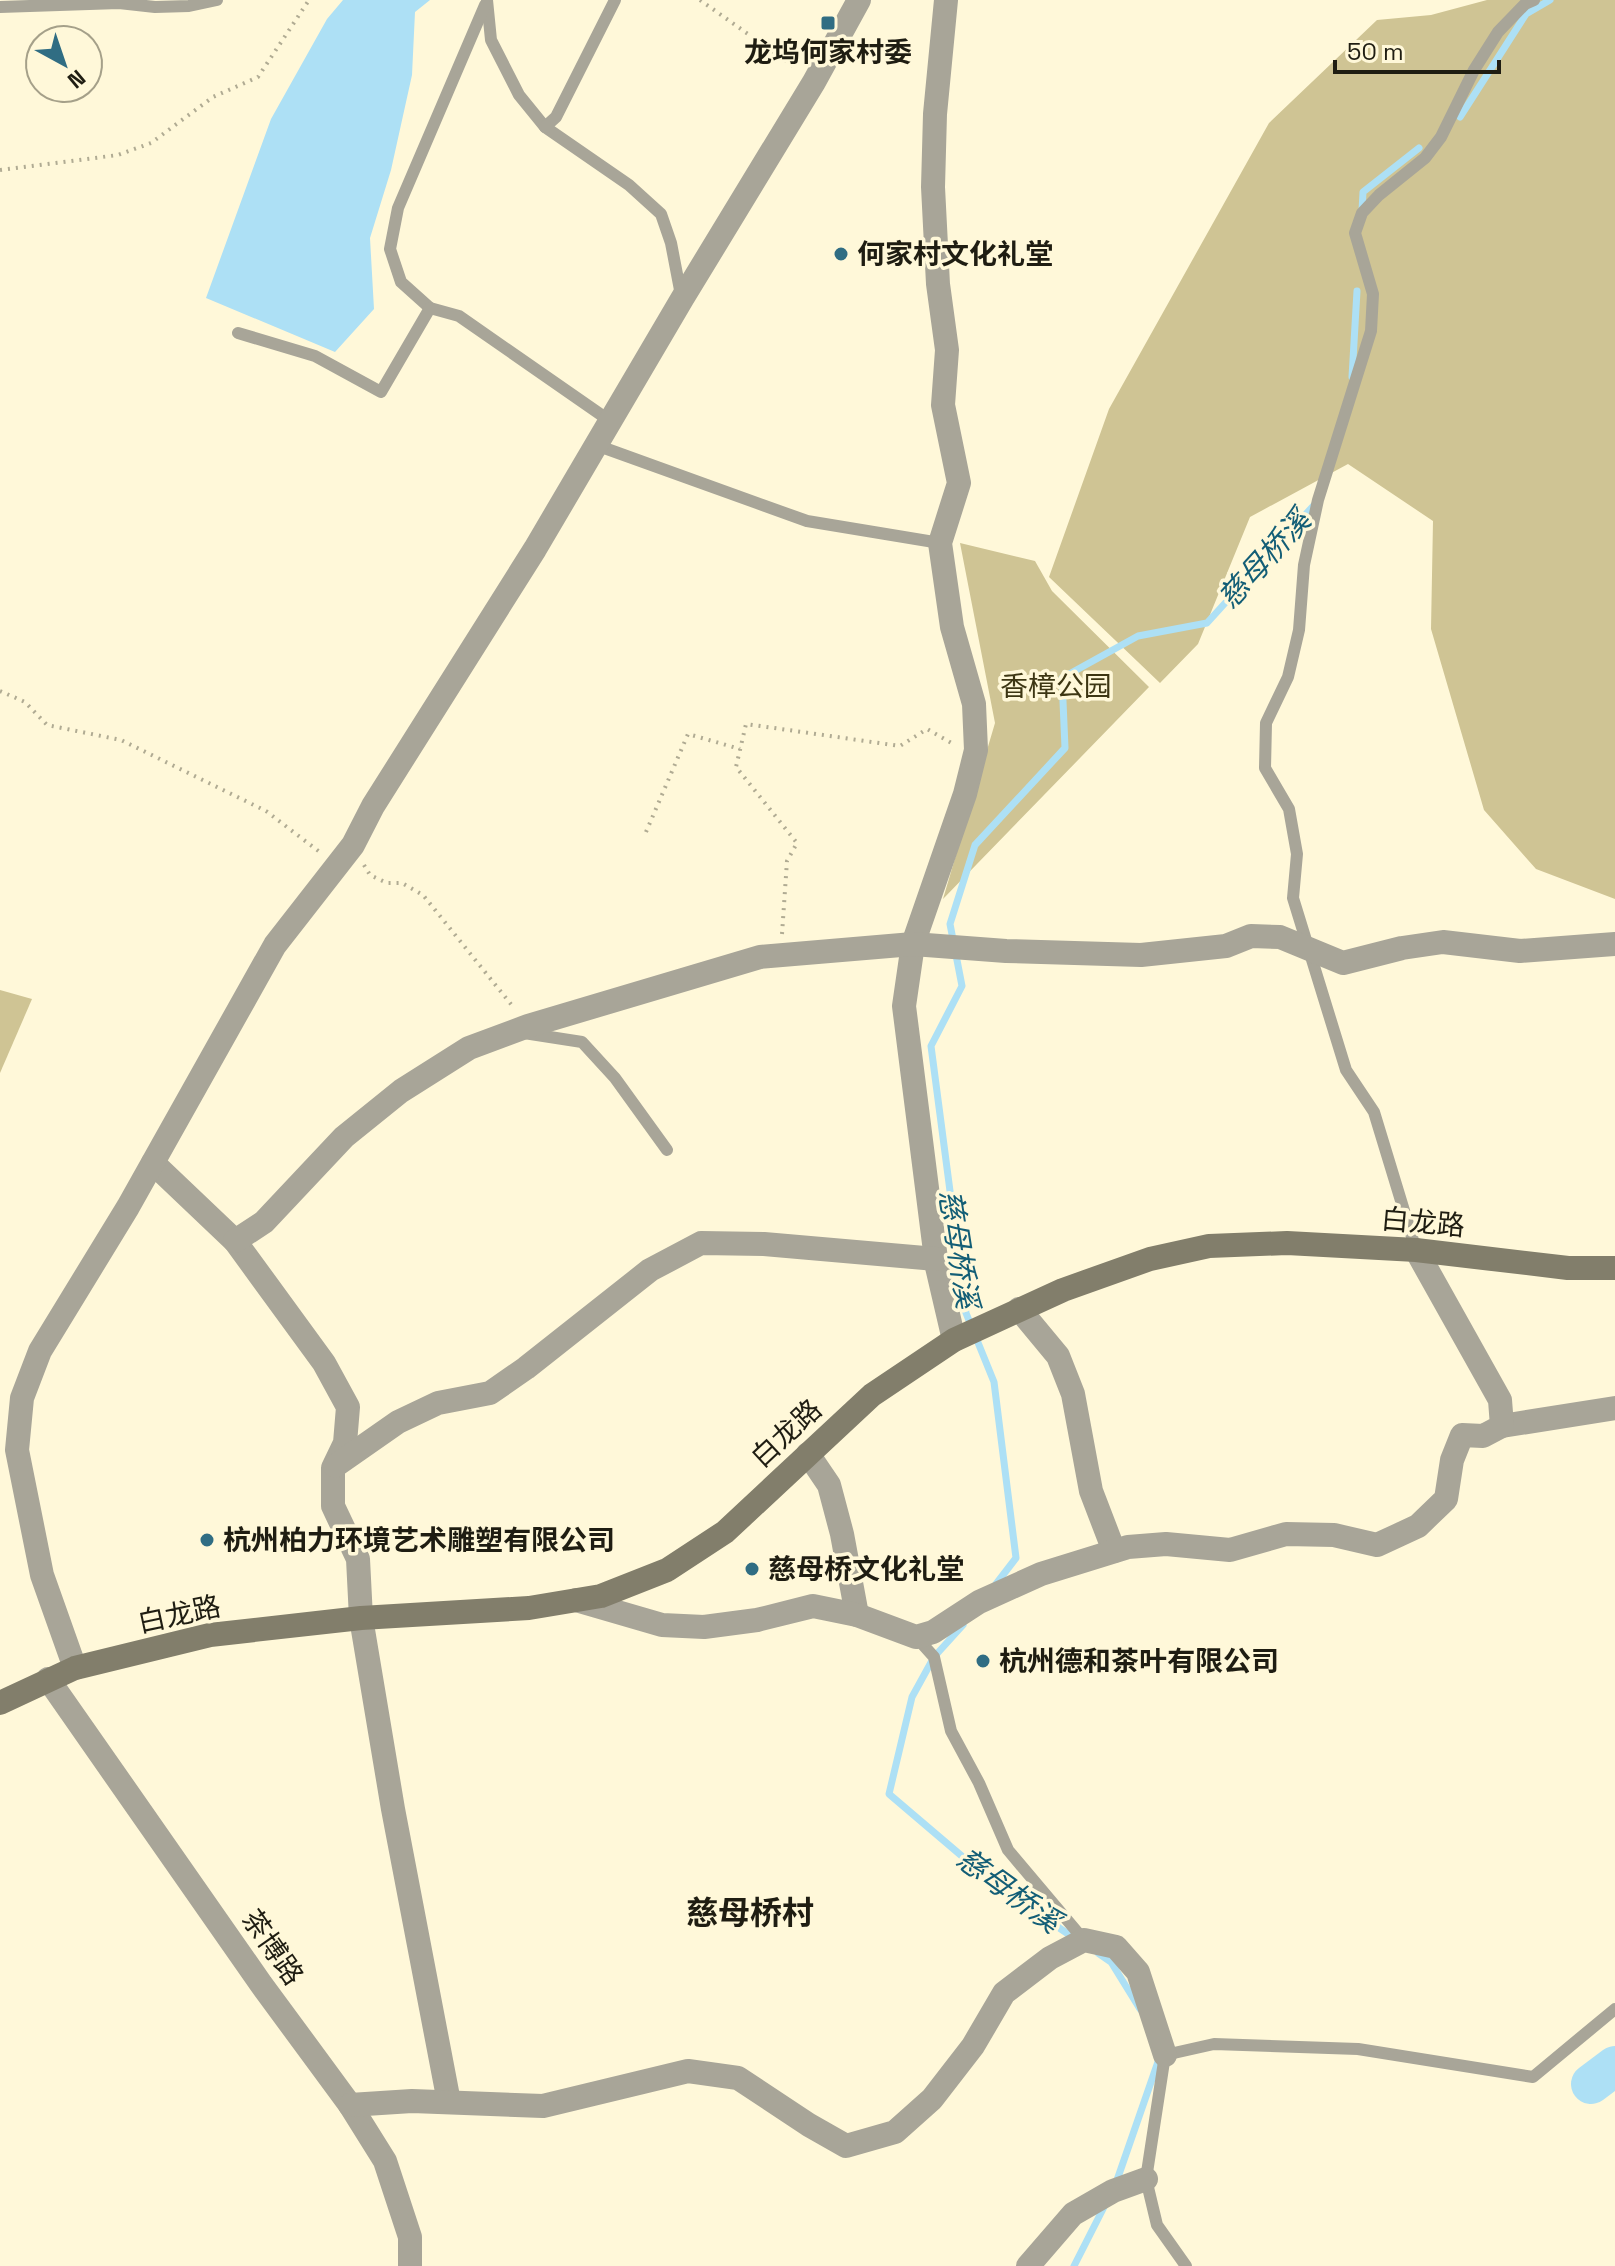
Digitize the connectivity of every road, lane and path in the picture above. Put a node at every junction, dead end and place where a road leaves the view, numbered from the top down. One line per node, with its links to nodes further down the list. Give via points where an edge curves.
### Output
1 (217, 0): 9 (lane, via 189,6)
2 (309, 0): 12 (path, via 258,77 213,97 151,143 118,155)
3 (487, 0): 11 (lane, via 491,40 519,95); 14 (lane, via 398,208 390,249 401,282)
4 (615, 0): 11 (lane, via 556,117)
5 (700, 0): 10 (path)
6 (859, 0): 10 (street)
7 (946, 0): 18 (street, via 933,187 947,350 943,405 959,483)
8 (1534, 0): 27 (lane, via 1498,32 1425,158 1362,213 1355,233 1373,294 1371,331 1318,500 1288,677 1266,723 1265,768 1289,809 1297,854 1293,898)
9 (0, 7)
10 (814, 82): 13 (street)
11 (545, 127): 13 (lane, via 661,214)
12 (0, 170)
13 (682, 299): 16 (street)
14 (430, 308): 15 (lane, via 381,392 315,356); 16 (lane, via 459,316)
15 (238, 333)
16 (610, 421): 17 (street)
17 (596, 445): 18 (lane, via 807,521); 23 (street)
18 (940, 543): 21 (street, via 952,627 974,704)
19 (0, 691): 24 (path, via 25,702 47,725 121,740 266,811)
20 (740, 749): 21 (path, via 746,724 900,746 927,729); 22 (path, via 688,734); 28 (path, via 736,767 797,843 787,861)
21 (974, 756): 25 (street)
22 (646, 832)
23 (353, 845): 24 (street); 29 (path, via 370,875 423,895)
24 (336, 865): 31 (street, via 275,945)
25 (913, 944): 27 (street, via 1141,955 1226,946 1251,936 1280,937); 28 (street); 34 (street, via 904,1006)
26 (1615, 944): 27 (street, via 1520,951 1443,942 1343,963)
27 (1311, 951): 33 (lane, via 1346,1070 1374,1112)
28 (781, 954): 29 (street)
29 (521, 1028): 30 (lane, via 582,1042); 32 (street, via 469,1048 401,1091 344,1137 264,1222)
30 (667, 1150)
31 (153, 1163): 32 (street); 47 (street, via 40,1351 22,1398 17,1450 42,1575)
32 (235, 1241): 41 (street, via 324,1363 348,1407 345,1443)
33 (1416, 1250): 35 (street, 白龙路, via 1568,1268); 36 (street, 白龙路, via 1287,1243 1209,1246 1150,1259); 39 (street, via 1500,1400)
34 (936, 1259): 37 (street); 41 (street, via 701,1243 650,1270 490,1393 438,1403 398,1422)
35 (1615, 1268)
36 (1019, 1309): 37 (street, 白龙路); 42 (street, via 1063,1368 1091,1491)
37 (954, 1340): 40 (street, 白龙路, via 872,1395)
38 (1615, 1408): 39 (street)
39 (1502, 1426): 42 (street, via 1483,1436 1462,1435 1446,1499 1418,1526 1377,1545 1334,1535 1286,1534 1230,1550 1166,1544)
40 (808, 1454): 43 (street, 白龙路, via 725,1532 667,1570 601,1596); 44 (street, via 829,1485)
41 (333, 1468): 45 (street, via 333,1506 358,1559)
42 (1114, 1551): 46 (street, via 1033,1578)
43 (576, 1600): 44 (street, via 662,1625 720,1625 813,1606); 45 (street, 白龙路, via 529,1608)
44 (857, 1615): 46 (street)
45 (361, 1618): 47 (street, 白龙路, via 210,1635); 53 (street)
46 (916, 1637): 50 (lane, via 934,1657 951,1731 1008,1850)
47 (75, 1668): 48 (street, 白龙路)
48 (48, 1679): 49 (street, 白龙路); 54 (street, 茶博路)
49 (0, 1703)
50 (1084, 1940): 52 (street, via 1116,1947 1138,1972); 53 (street, via 1004,1993 973,2046 932,2099 895,2132 846,2146 738,2078 688,2071 543,2106)
51 (1615, 2009): 52 (lane, via 1533,2077 1358,2049 1214,2044)
52 (1165, 2055): 55 (lane)
53 (449, 2102): 54 (street)
54 (350, 2105): 56 (street, 茶博路, via 385,2161 410,2237)
55 (1146, 2179): 57 (street, via 1073,2214); 58 (lane, via 1157,2225)
56 (410, 2266)
57 (1028, 2266)
58 (1186, 2266)

